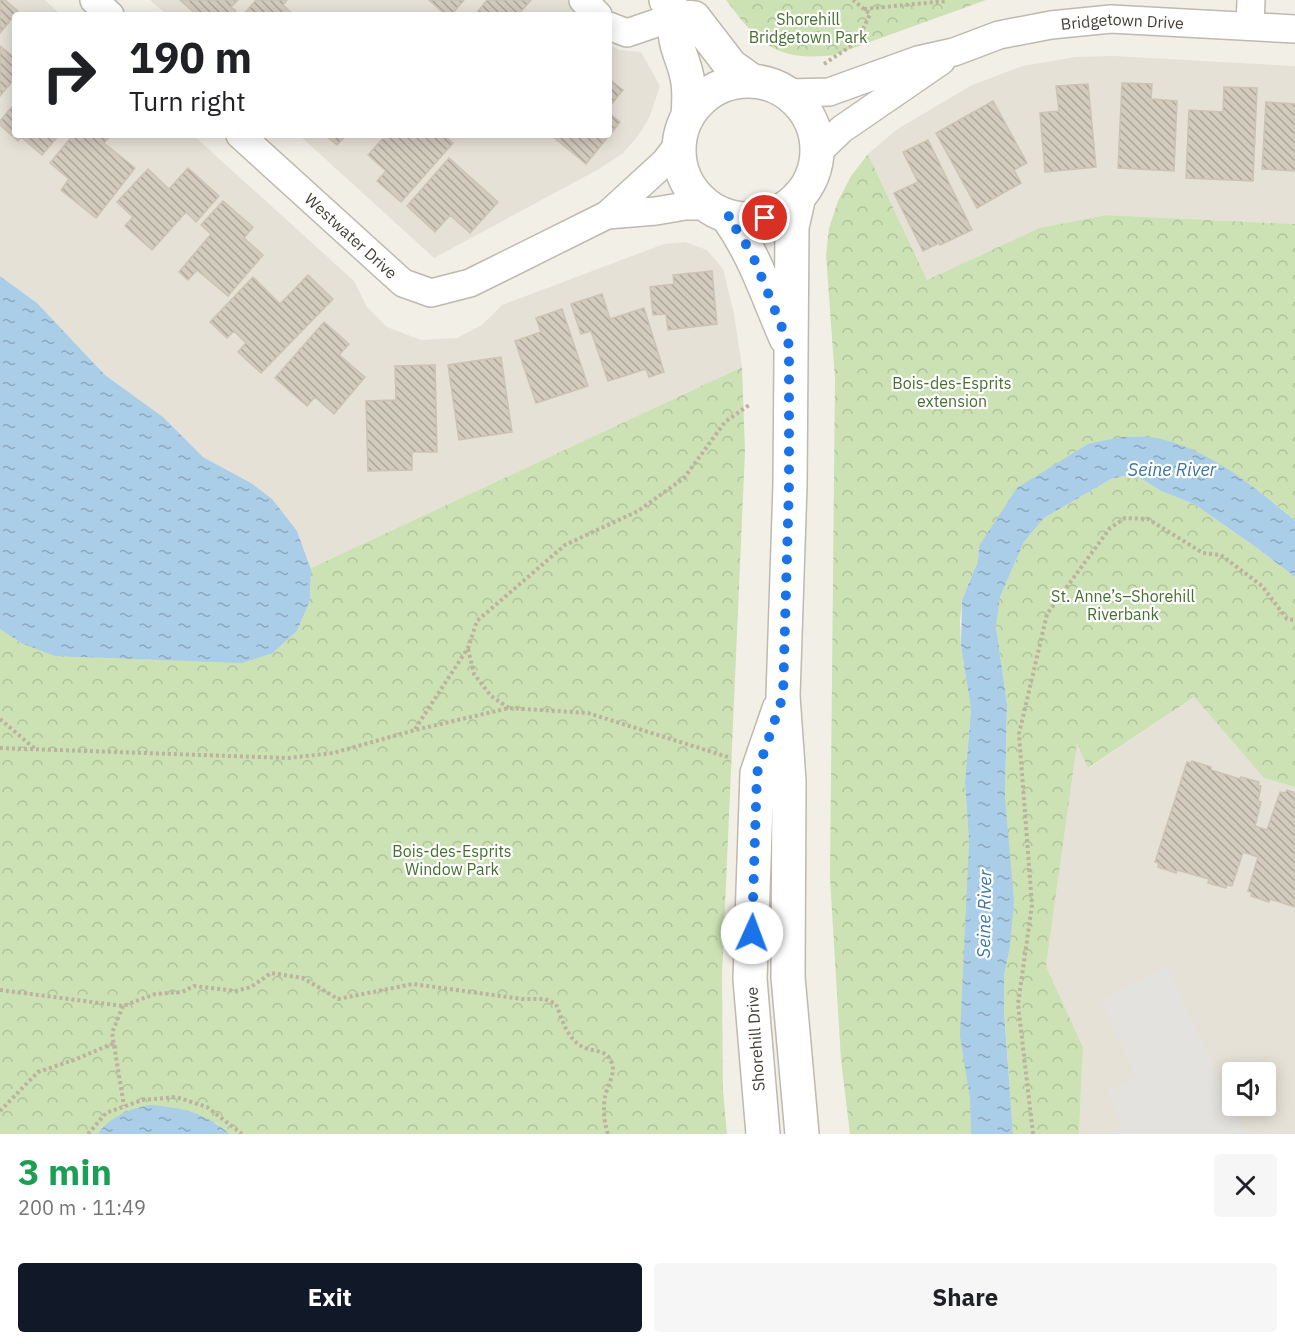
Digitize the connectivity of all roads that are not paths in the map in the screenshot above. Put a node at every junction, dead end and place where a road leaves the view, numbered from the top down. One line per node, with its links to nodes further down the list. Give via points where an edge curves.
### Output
1 (94, 0): 4 (street)
2 (583, 0): 5 (street)
3 (671, 8): 7 (street, via 627,33); 10 (street, via 694,18 731,66); 12 (street, via 673,33 689,89)
4 (107, 12)
5 (595, 12)
6 (1251, 13): 8 (street, Bridgetown Drive); 9 (street, Bridgetown Drive, via 1091,20 999,35)
7 (612, 27)
8 (1295, 29)
9 (954, 52): 11 (street, Bridgetown Drive, via 918,60 829,92); 14 (street, Bridgetown Drive, via 842,129)
10 (752, 81): 11 (street); 12 (street, via 719,87 701,99)
11 (788, 93): 14 (street, via 804,107 814,127)
12 (684, 129): 16 (street, via 679,154 681,169 690,188); 17 (street, Westwater Drive, via 665,162)
13 (243, 138): 17 (street, Westwater Drive, via 403,283 431,293 470,283)
14 (818, 152): 15 (street, via 810,183)
15 (799, 196): 16 (street, via 780,212 765,218 751,220); 18 (street, Shorehill Drive, via 792,227)
16 (716, 211): 17 (street, Westwater Drive, via 685,206); 18 (street, Shorehill Drive, via 743,239 755,261)
17 (607, 215)
18 (789, 345): 19 (street, Shorehill Drive)
19 (783, 696): 20 (street, Shorehill Drive, via 757,773 750,979); 21 (street, Shorehill Drive, via 789,781 788,977)
20 (762, 1134)
21 (802, 1134)

